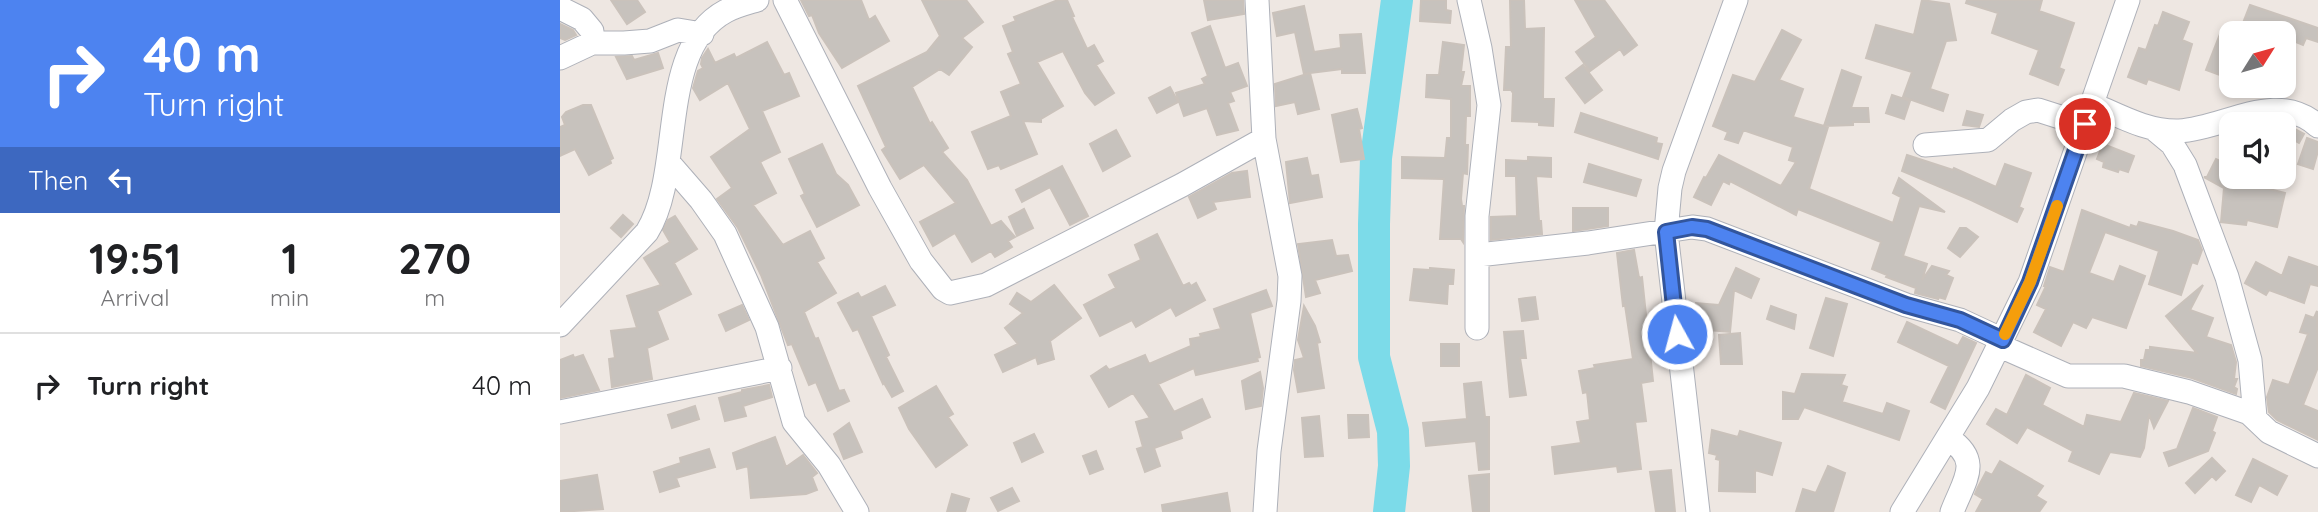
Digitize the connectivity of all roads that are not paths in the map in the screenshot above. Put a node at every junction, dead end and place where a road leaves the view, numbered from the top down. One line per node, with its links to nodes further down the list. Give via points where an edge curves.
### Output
1 (757, 0): 8 (street, via 725,11)
2 (785, 0): 14 (street, via 915,251 950,293 986,285)
3 (1257, 0): 14 (street)
4 (1469, 0): 18 (street, via 1489,105)
5 (1736, 0): 17 (street, via 1674,171)
6 (2128, 0): 11 (street)
7 (560, 8): 9 (street, via 582,19 592,30)
8 (702, 34): 9 (street, via 678,30 650,41); 16 (street, via 684,65)
9 (592, 43): 10 (street)
10 (560, 58)
11 (2089, 114): 13 (street); 15 (street, via 2026,112 1988,140); 21 (street, via 2030,282)
12 (2318, 126): 13 (street, via 2282,108 2201,128)
13 (2154, 129): 24 (street, via 2172,144 2185,165 2227,277 2250,360)
14 (1264, 139): 28 (street, via 1290,276)
15 (1925, 145)
16 (668, 162): 19 (street, via 660,205 647,232); 22 (street, via 725,234 767,327)
17 (1666, 232): 18 (street); 21 (street, via 1707,229 1906,305 1960,320); 29 (street)
18 (1478, 255): 20 (street)
19 (560, 325)
20 (1478, 328)
21 (2001, 343): 24 (street, via 2068,376 2124,376 2152,382); 25 (street)
22 (780, 368): 23 (street); 27 (street, via 794,422 829,465)
23 (560, 412)
24 (2255, 417): 26 (street, via 2269,432)
25 (1948, 438): 30 (street); 31 (street, via 1967,454 1969,464)
26 (2318, 456)
27 (857, 512)
28 (1265, 512)
29 (1698, 512)
30 (1902, 512)
31 (1952, 512)

